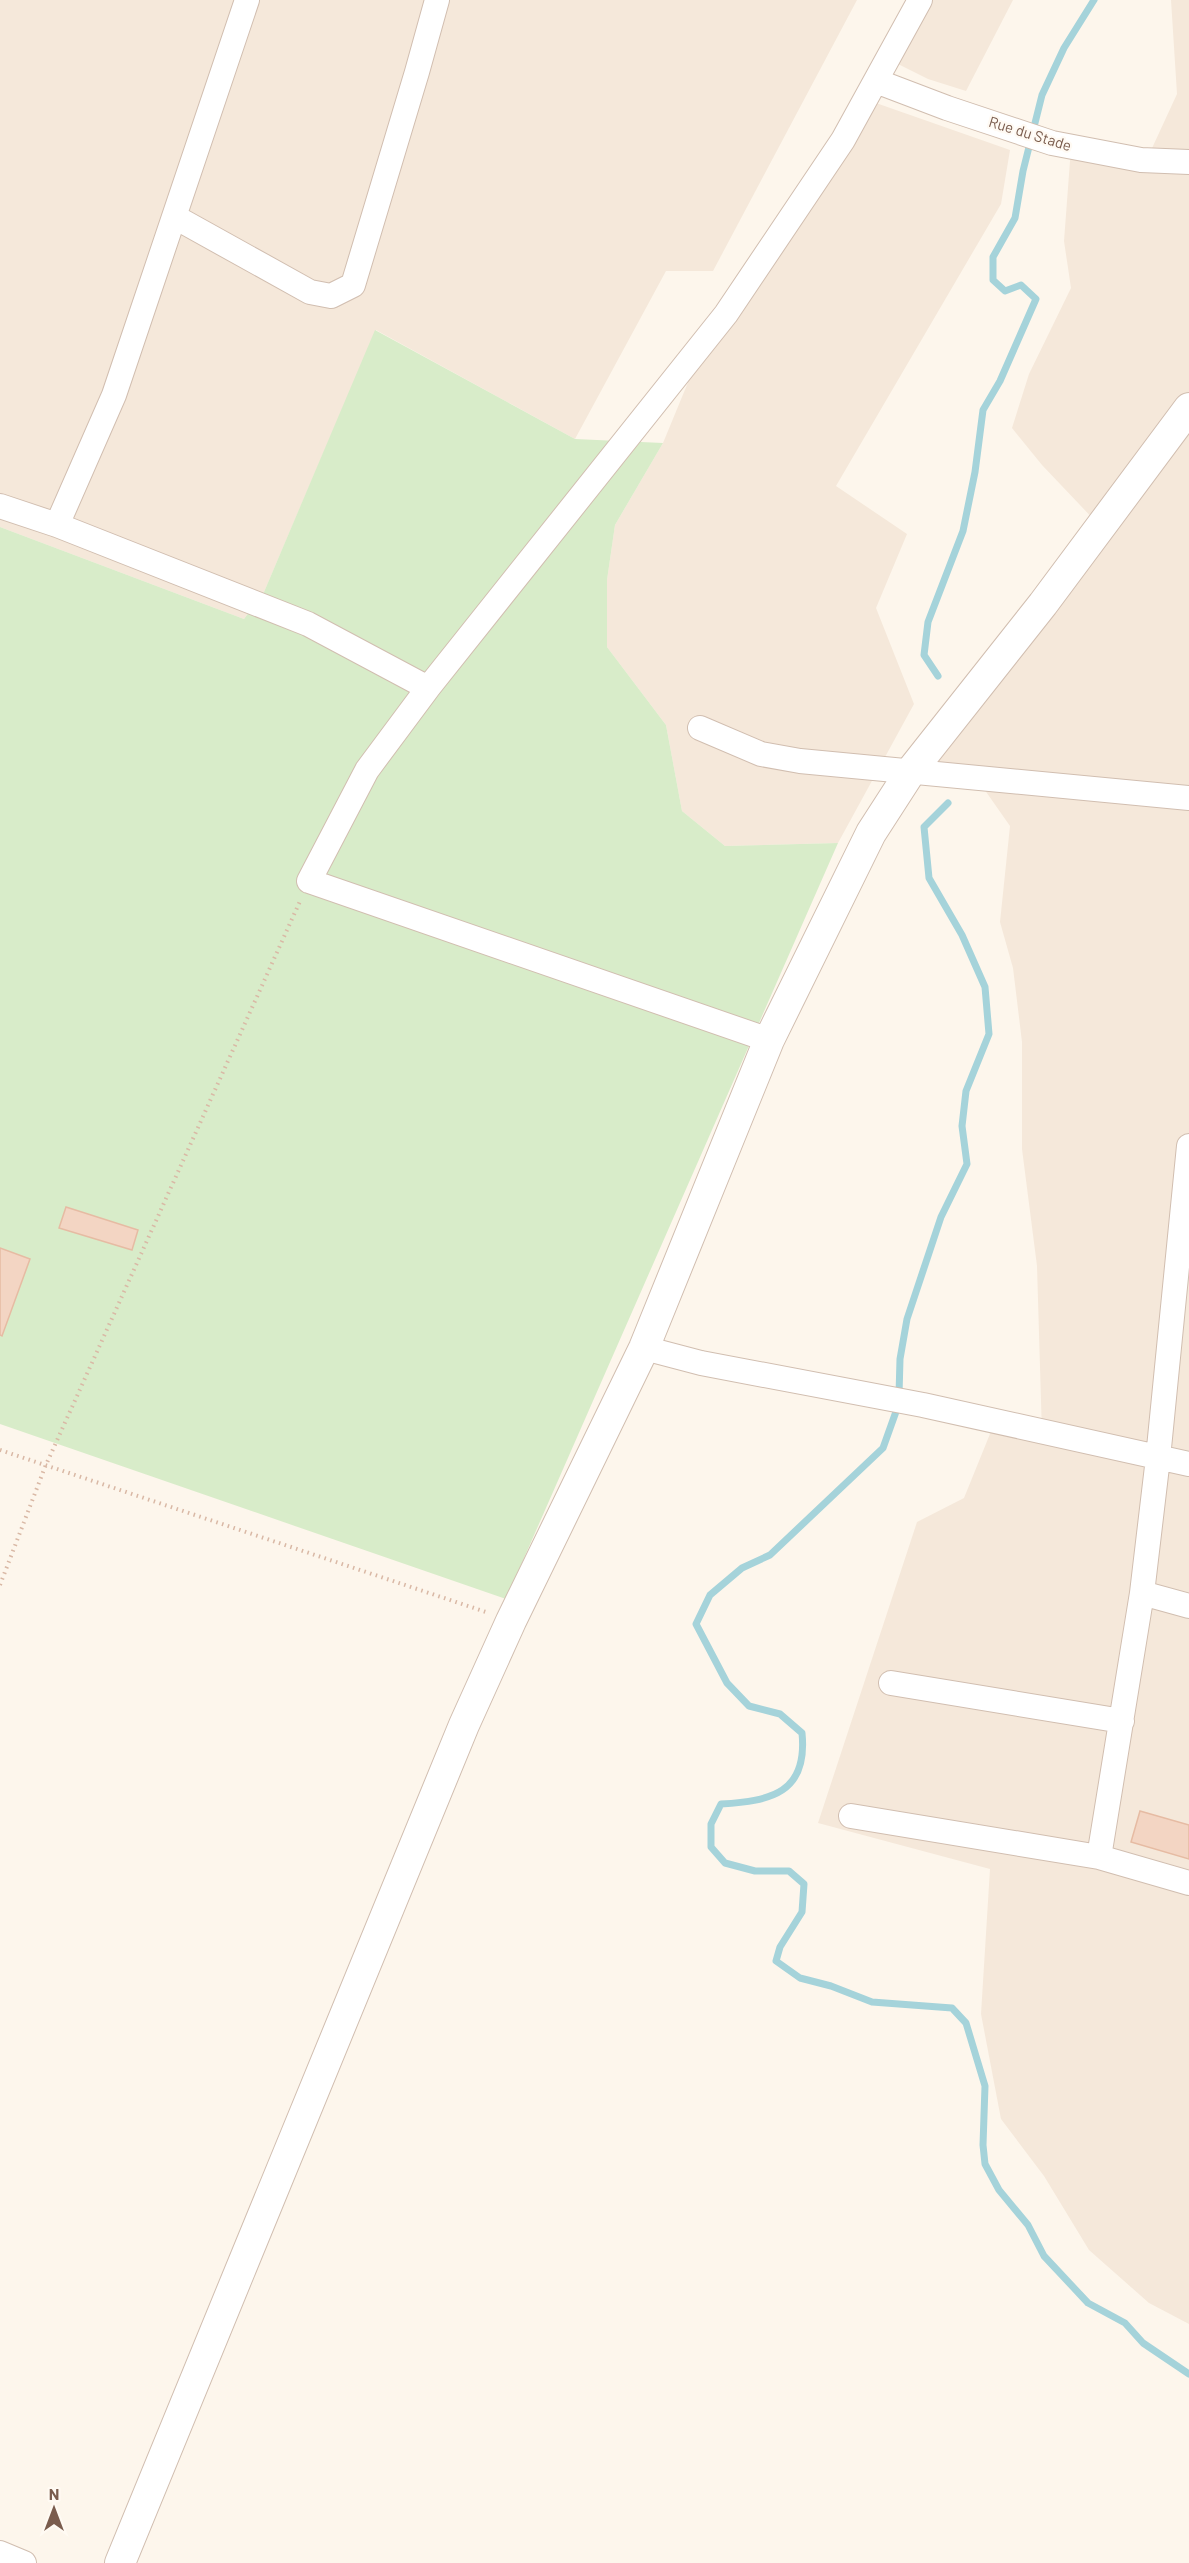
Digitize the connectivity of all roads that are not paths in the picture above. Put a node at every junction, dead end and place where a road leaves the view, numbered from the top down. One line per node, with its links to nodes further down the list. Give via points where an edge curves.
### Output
1 (247, 0): 6 (street)
2 (436, 0): 6 (street, via 353,285 331,296 310,292)
3 (920, 0): 4 (street)
4 (876, 81): 5 (street, Rue du Stade, via 1069,147 1141,160); 10 (street, via 843,140 726,314)
5 (1189, 162)
6 (175, 217): 9 (street, via 114,395)
7 (1189, 408): 12 (street, via 1050,595)
8 (0, 506): 9 (street)
9 (57, 525): 10 (street, via 308,624)
10 (428, 688): 14 (street, via 367,770 309,881)
11 (700, 728): 12 (street, via 760,754)
12 (911, 771): 13 (street); 14 (street, via 871,833)
13 (1189, 798)
14 (769, 1040): 16 (street)
15 (1189, 1146): 17 (street)
16 (644, 1348): 17 (street); 28 (street, via 464,1725)
17 (1158, 1458): 18 (street); 19 (street)
18 (1189, 1464)
19 (1142, 1593): 20 (street); 22 (street)
20 (1189, 1606)
21 (891, 1683): 22 (street)
22 (1122, 1721): 24 (street)
23 (851, 1816): 24 (street)
24 (1099, 1857): 25 (street)
25 (1189, 1883)
26 (0, 2553): 27 (street)
27 (24, 2563)
28 (120, 2563)

